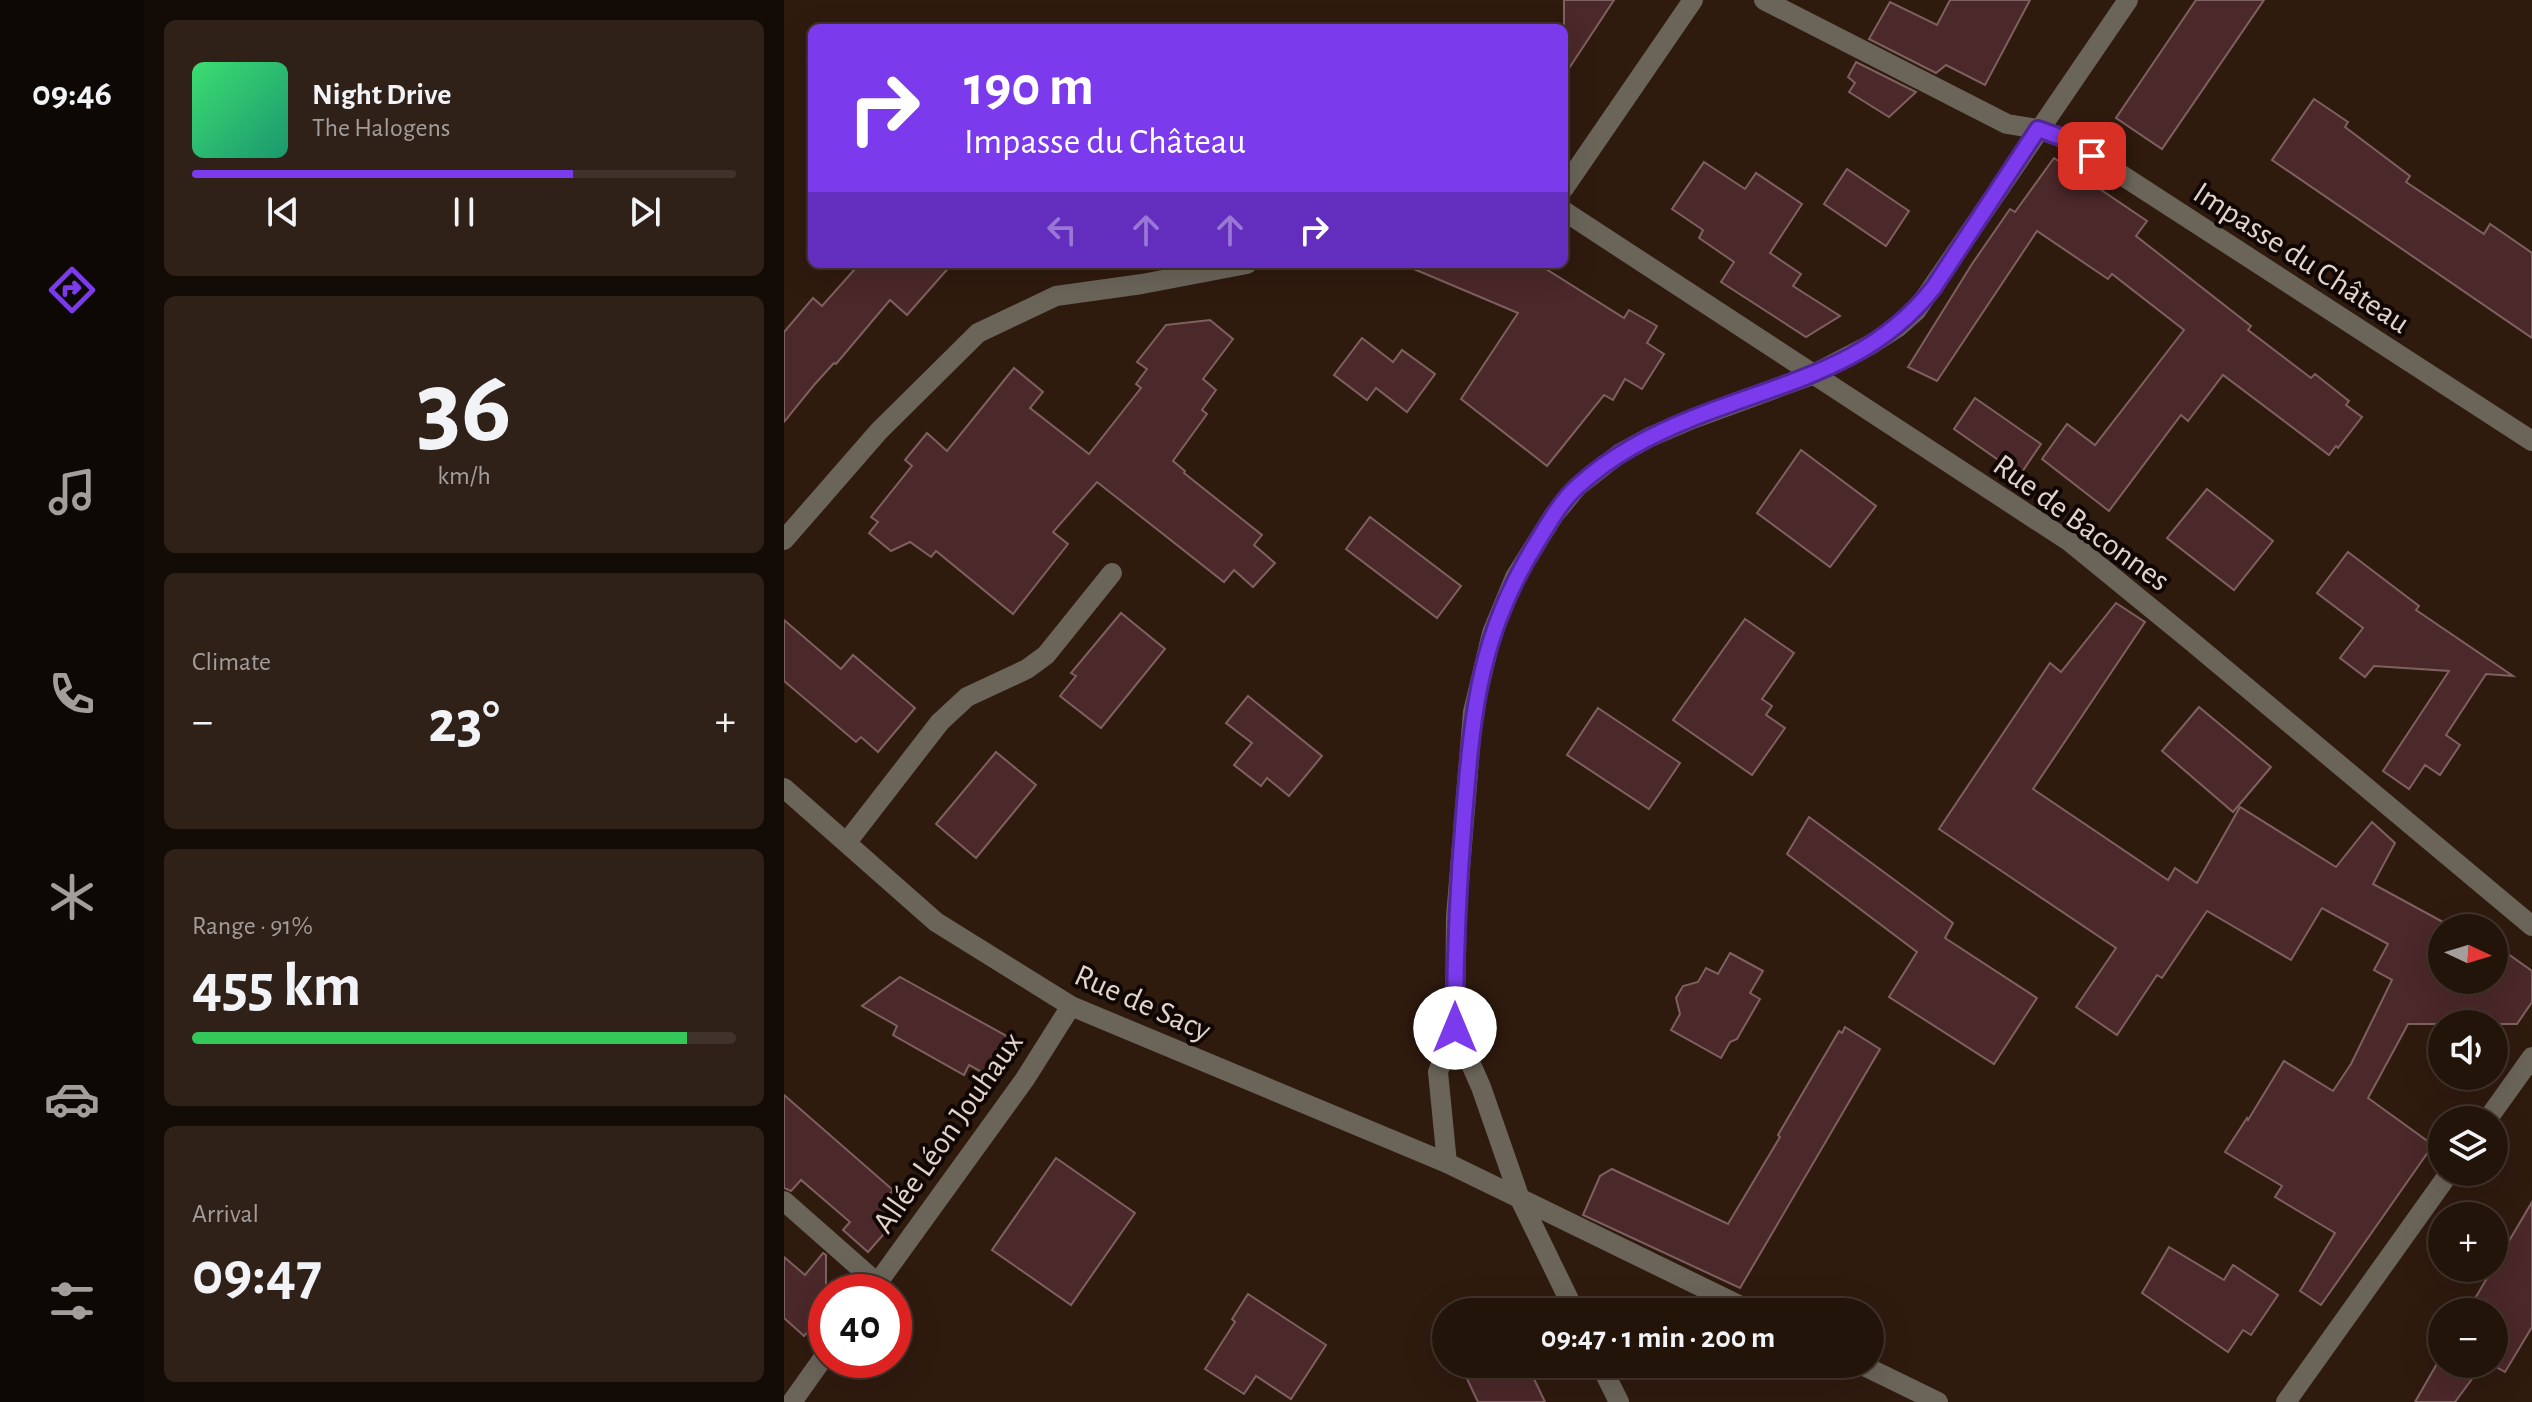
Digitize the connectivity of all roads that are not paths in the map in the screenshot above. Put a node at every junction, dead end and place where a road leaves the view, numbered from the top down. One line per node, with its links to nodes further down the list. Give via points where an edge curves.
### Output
1 (1693, 0): 5 (street)
2 (1764, 0): 4 (street, Impasse du Château, via 2007,124)
3 (2128, 0): 4 (street)
4 (2038, 129): 8 (street, via 1916,311 1870,345); 9 (street, Impasse du Château, via 2066,139)
5 (1568, 182)
6 (1568, 214): 8 (street, Rue de Baconnes)
7 (1226, 268): 10 (street, via 1056,296 978,333 879,431)
8 (1812, 375): 14 (street, Rue de Baconnes, via 2070,542); 16 (street, via 1692,419 1619,454 1577,487 1515,577 1492,633 1473,712 1456,917)
9 (2532, 441)
10 (784, 540)
11 (1112, 573): 13 (street, via 1046,655 967,697 940,722)
12 (784, 788): 13 (street, Rue de Sacy)
13 (847, 842): 15 (street, Rue de Sacy, via 936,922)
14 (2532, 926)
15 (1071, 1006): 19 (street, Rue de Sacy); 24 (street, Allée Léon Jouhaux, via 1025,1079)
16 (1455, 1028): 19 (street, via 1438,1072); 21 (street)
17 (2532, 1057): 18 (street)
18 (2497, 1106)
19 (1447, 1163): 21 (street, Rue de Sacy)
20 (2440, 1186): 33 (street)
21 (1520, 1199): 25 (street); 26 (street, Rue de Sacy)
22 (784, 1201): 23 (street)
23 (860, 1274)
24 (884, 1274)
25 (1568, 1298)
26 (1724, 1298)
27 (1884, 1376): 32 (street)
28 (809, 1378): 30 (street)
29 (1607, 1378): 31 (street)
30 (792, 1402)
31 (1619, 1402)
32 (1938, 1402)
33 (2286, 1402)

